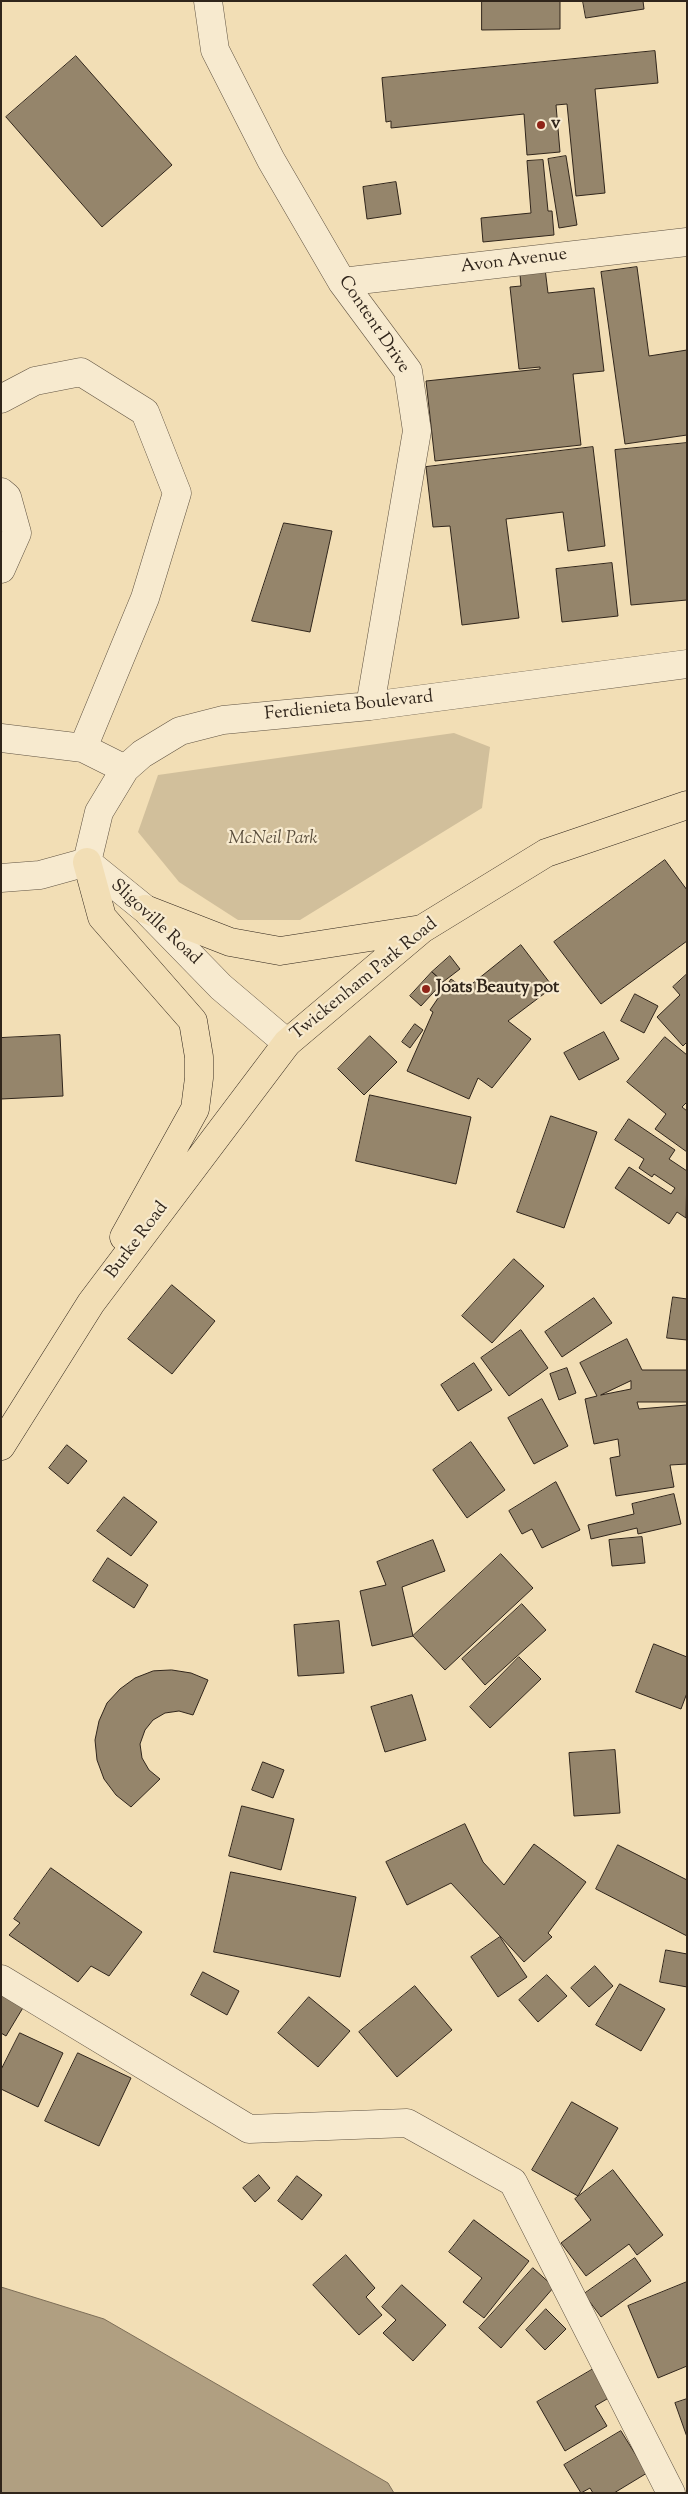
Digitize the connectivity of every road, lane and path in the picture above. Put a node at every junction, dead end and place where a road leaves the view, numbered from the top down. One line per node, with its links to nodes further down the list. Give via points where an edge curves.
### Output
1 (208, 1): 3 (street, Content Drive, via 216,50 271,160)
2 (687, 242): 3 (street, Avon Avenue)
3 (342, 282): 8 (street, Content Drive, via 408,371 417,431)
4 (1, 399): 10 (street, via 35,381 81,372 145,412 177,493 145,598)
5 (1, 492): 6 (street, via 7,497 17,533)
6 (1, 569)
7 (687, 664): 8 (street, Ferdienieta Boulevard)
8 (370, 706): 11 (street, Ferdienieta Boulevard, via 223,720 180,731)
9 (1, 738): 10 (street)
10 (83, 748): 11 (street)
11 (125, 768): 13 (street, Ferdienieta Boulevard, via 99,812)
12 (687, 805): 16 (main road, Twickenham Park Road, via 546,853)
13 (88, 862): 14 (street, via 40,875); 15 (street, Sligoville Road); 18 (main road, via 102,917 193,1021 200,1057 194,1109)
14 (1, 878)
15 (145, 909): 16 (main road, via 230,942 280,950); 17 (street, Sligoville Road, via 221,987)
16 (422, 929): 17 (main road, Twickenham Park Road)
17 (287, 1043): 18 (main road, Burke Road)
18 (91, 1304): 19 (main road, Burke Road)
19 (1, 1446)
20 (1, 1979): 21 (street, via 249,2129 407,2123 513,2182)
21 (676, 2489)

